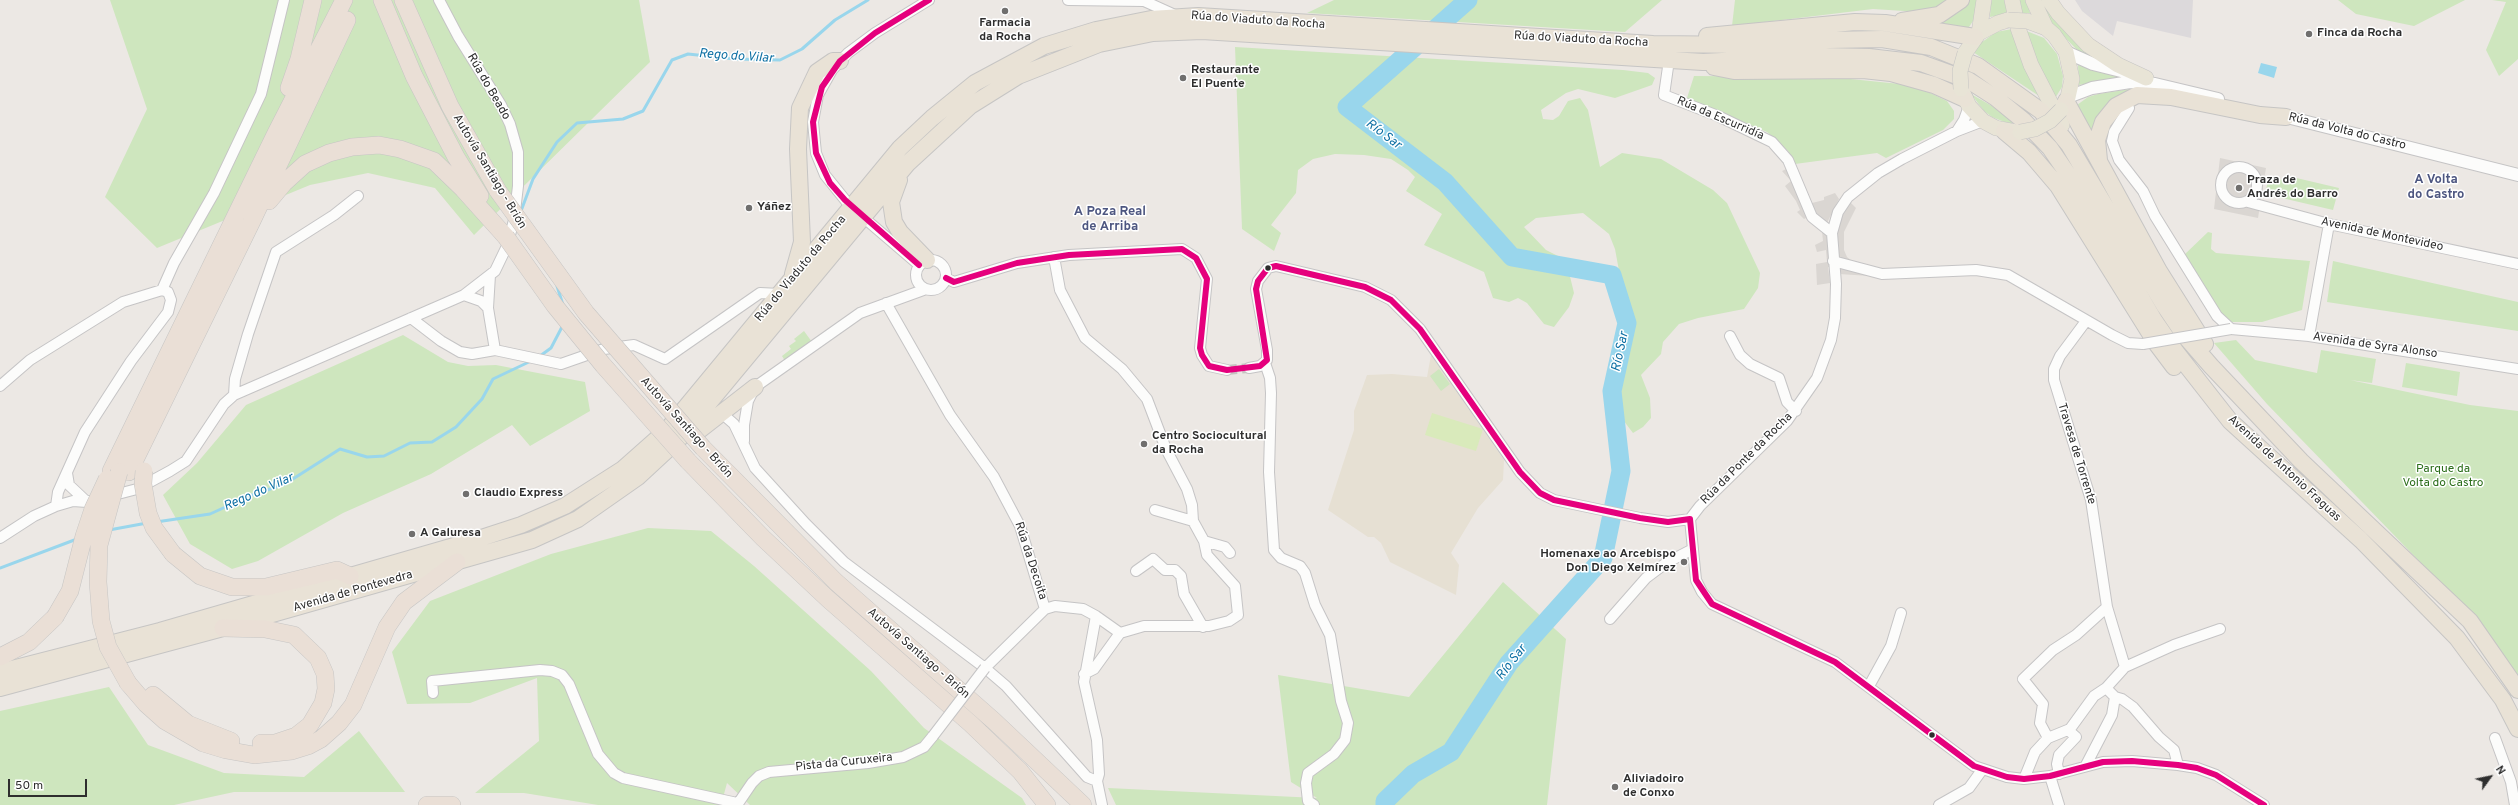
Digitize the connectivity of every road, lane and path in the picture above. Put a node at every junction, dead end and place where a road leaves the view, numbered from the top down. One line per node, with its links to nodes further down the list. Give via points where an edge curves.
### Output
1 (284, 0): 59 (street, via 261,94 214,193 174,263)
2 (312, 0): 38 (highway, via 300,59)
3 (344, 0): 16 (highway)
4 (356, 0): 16 (highway)
5 (382, 0): 46 (highway, Autovía Santiago - Brión, via 414,76)
6 (403, 0): 129 (highway, Autovía Santiago - Brión, bridge, via 450,106 498,191 586,313 703,448 836,582)
7 (439, 0): 55 (street, Rúa do Beado, via 501,105 510,124 518,152 514,220 500,264)
8 (929, 0): 25 (street, via 875,33)
9 (1068, 0): 15 (street, via 1144,1)
10 (1962, 0): 18 (highway, via 1939,15)
11 (1984, 0): 20 (main road)
12 (2012, 0): 39 (main road, via 2018,28 2031,65)
13 (2033, 0): 19 (main road)
14 (2049, 0): 27 (main road, via 2088,45)
15 (1177, 16): 17 (highway, Rúa do Viaduto da Rocha); 57 (highway, Rúa do Viaduto da Rocha, via 1103,28 1044,46 975,83 900,148)
16 (342, 19): 38 (highway); 47 (highway)
17 (1202, 24): 22 (highway, Rúa do Viaduto da Rocha); 40 (highway, Rúa do Viaduto da Rocha, via 1099,44 1042,64 970,106)
18 (1885, 24): 20 (highway); 21 (highway, via 1829,24)
19 (2046, 28): 20 (main road, Rúa da Volta do Castro, bridge, via 2027,21 2008,20 1993,25); 23 (main road, Rúa da Volta do Castro)
20 (1977, 35): 30 (main road, bridge, via 1965,53 1960,71)
21 (1653, 44): 22 (highway, Rúa do Viaduto da Rocha); 28 (highway, Rúa do Viaduto da Rocha, via 1752,45 1829,40 1882,40 1931,48 1978,66)
22 (1624, 50): 24 (highway, Rúa do Viaduto da Rocha)
23 (2066, 52): 27 (street, Rúa da Volta do Castro, via 2093,64); 32 (main road, Rúa da Volta do Castro, via 2072,70)
24 (1669, 60): 26 (highway, Rúa do Viaduto da Rocha); 50 (street, Rúa da Escurridía, via 1664,95 1718,116 1772,142 1788,160 1812,217)
25 (840, 61): 44 (street, via 826,78 818,95 813,132 821,168); 57 (highway, via 833,61 817,72 800,108 798,148 802,242)
26 (1703, 62): 30 (highway, via 1734,71 1863,70 1891,73 1934,84); 31 (highway, Rúa do Viaduto da Rocha, via 1820,56 1869,57 1921,63 1968,80)
27 (2146, 78): 29 (street, Rúa da Volta do Castro)
28 (2008, 85): 39 (highway, Avenida de Antonio Fraguas, via 2041,111)
29 (2176, 88): 32 (street, Rúa da Volta do Castro, via 2126,83 2092,88); 34 (street, Rúa da Volta do Castro)
30 (1965, 98): 35 (main road); 36 (street, via 1964,120)
31 (1996, 98): 79 (highway, Avenida de Antonio Fraguas, via 2050,148 2078,189 2154,320)
32 (2065, 103): 37 (main road, Rúa da Volta do Castro, bridge, via 2050,121 2035,129); 41 (highway)
33 (2128, 108): 65 (street, via 2114,132 2112,141 2118,160 2144,191 2155,216 2217,316)
34 (2286, 117): 41 (highway, via 2260,115 2171,97 2137,95 2116,106 2103,122 2097,140); 42 (street, Rúa da Volta do Castro)
35 (1983, 121): 36 (street); 37 (main road)
36 (1957, 131): 50 (street, via 1890,166 1863,184 1843,204)
37 (2012, 131): 79 (highway, via 2058,186 2173,366 2212,409)
38 (276, 133): 84 (highway, via 150,395)
39 (2069, 145): 78 (highway, Avenida de Antonio Fraguas, via 2092,180 2147,278 2185,336)
40 (908, 163): 53 (highway, via 893,193 891,211 900,232); 80 (highway, Rúa do Viaduto da Rocha)
41 (2099, 164): 78 (highway, via 2195,332)
42 (2518, 175)
43 (358, 196): 75 (street, via 334,215 276,252 248,334 235,380)
44 (846, 201)
45 (2248, 202): 49 (street, Avenida de Montevideo)
46 (490, 216): 47 (highway, via 434,161 400,149 379,145 344,149 305,164 284,183); 118 (highway, Autovía Santiago - Brión, bridge, via 574,330 626,393 688,461 828,600)
47 (252, 221): 84 (highway, via 160,411)
48 (870, 223): 53 (street)
49 (2329, 224): 54 (street, Avenida de Montevideo); 67 (street)
50 (1832, 233): 52 (street)
51 (1054, 257): 56 (street, via 1017,264 954,282); 72 (street, via 1143,249 1187,250 1200,262 1207,280 1200,348 1202,355 1209,366); 89 (street, via 1060,290 1085,338 1122,369 1147,399 1166,449 1187,489)
52 (1833, 261): 64 (street, Avenida de Syra Alonso, via 1882,274 1976,270 1999,272); 76 (street, Rúa da Ponte da Rocha, via 1836,300 1831,340 1816,378)
53 (923, 263): 56 (street, via 941,264 945,268); 58 (street, via 916,272 917,280)
54 (2518, 264)
55 (490, 275): 60 (street, Rúa do Beado); 62 (street)
56 (946, 278): 58 (street, via 940,287)
57 (785, 288): 68 (street, via 760,293 665,359 634,345 604,348 561,364); 80 (highway, Rúa do Viaduto da Rocha)
58 (926, 289): 61 (street)
59 (162, 290): 73 (street, via 123,302 30,360); 83 (street, via 168,292 171,300 168,312 131,361 100,409)
60 (464, 295): 62 (street, via 481,301); 63 (street, Rúa do Beado)
61 (886, 303): 74 (street, via 860,313); 98 (street, Rúa da Decoita, via 950,414 994,477 1020,526)
62 (488, 308): 68 (street)
63 (411, 318): 68 (street, via 460,352 480,354); 75 (street, Rúa do Beado)
64 (2086, 321): 65 (street, Avenida de Syra Alonso, bridge, via 2128,343 2143,344); 97 (street, Travesa de Torrente, via 2060,356 2054,368 2054,380 2091,500)
65 (2231, 330): 67 (street, Avenida de Syra Alonso, via 2247,329)
66 (1730, 336): 76 (street, via 1740,355 1750,364 1779,378 1787,402)
67 (2308, 336): 71 (street, Avenida de Syra Alonso)
68 (495, 350)
69 (1265, 363): 70 (street); 88 (street, via 1267,350 1256,289 1258,281 1268,268 1276,266 1372,290 1391,300 1420,328 1531,486 1540,494 1554,500 1640,518 1668,522); 138 (street, via 1270,378 1269,472 1274,550 1281,558 1300,566 1305,573 1314,605 1330,636 1341,701 1348,723 1345,740 1334,754 1308,773 1308,801)
70 (1248, 368)
71 (2518, 369)
72 (1227, 370)
73 (0, 386)
74 (755, 387): 77 (highway); 81 (street, via 748,401)
75 (234, 395): 85 (street, via 224,404 198,444 180,465 137,489)
76 (1796, 411): 88 (street, Rúa da Ponte da Rocha, via 1700,506)
77 (718, 415): 81 (street, via 726,417 734,424); 82 (highway, via 670,456)
78 (2259, 416): 115 (highway, Avenida de Antonio Fraguas, via 2301,461 2470,621)
79 (2230, 421): 119 (highway, Avenida de Antonio Fraguas, via 2361,540 2458,638 2503,700)
80 (673, 435): 82 (highway, Avenida de Pontevedra); 96 (highway, Avenida de Pontevedra, via 565,506 521,525 475,540)
81 (744, 447): 108 (street, via 755,468 844,562)
82 (655, 461): 94 (highway, Avenida de Pontevedra, via 638,477 578,519 532,540)
83 (67, 471): 85 (street, via 69,485); 86 (street, via 58,492)
84 (126, 472): 96 (highway, bridge, via 143,484 148,513 154,528 173,554 200,576 232,587 266,587 336,570); 106 (highway, bridge, via 93,509 70,591 55,617 29,642); 111 (highway, via 109,542 107,589 118,644)
85 (87, 502): 86 (street, via 73,501)
86 (56, 506): 90 (street, via 34,516)
87 (1155, 510): 89 (street)
88 (1690, 520): 92 (street)
89 (1193, 521): 91 (street)
90 (0, 538)
91 (1204, 541): 93 (street, via 1225,547); 102 (street, via 1207,555 1235,586 1238,615 1229,621)
92 (1691, 550): 101 (street, via 1666,563 1646,578); 112 (street, via 1696,580 1712,604 1823,656)
93 (1230, 553)
94 (457, 562): 103 (highway, Avenida de Pontevedra); 111 (highway, via 404,602 387,628 353,705 339,723 321,739 308,746 292,751 254,755 203,743 165,721 146,704)
95 (1136, 571): 102 (street, via 1153,559 1165,570 1175,570 1181,576 1184,594)
96 (350, 576): 109 (highway, Avenida de Pontevedra, via 160,631)
97 (2107, 607): 107 (street, Travesa de Torrente); 121 (street, via 2076,635 2053,650 2023,679 2043,704 2040,722)
98 (1045, 608): 100 (street, Rúa da Decoita, via 1063,606 1083,609); 108 (street, Pista da Curuxeira)
99 (1901, 613): 112 (street, via 1891,646)
100 (1096, 616): 105 (street, Rúa da Decoita); 110 (street)
101 (1610, 619)
102 (1203, 627): 105 (street, via 1144,626)
103 (223, 628): 111 (highway, via 265,629 294,635 318,658 325,674 326,689 323,703 310,725 296,736 276,743 231,741 188,724); 113 (highway, Avenida de Pontevedra)
104 (2220, 629): 107 (street, via 2174,645)
105 (1120, 633): 110 (street, via 1094,669)
106 (0, 657)
107 (2125, 667): 114 (street)
108 (985, 668): 128 (street, via 1006,686 1087,776); 130 (street, Pista da Curuxeira, bridge, via 924,747 903,757 868,763 769,772 759,776)
109 (0, 672)
110 (1084, 674): 128 (street, via 1097,740)
111 (133, 679)
112 (1869, 686): 125 (street, via 1956,755)
113 (0, 688)
114 (2106, 688): 117 (street); 120 (street, via 2094,696)
115 (2518, 690)
116 (434, 693): 130 (street, via 432,681 552,671 562,675 569,684 598,754 614,772 623,778)
117 (2115, 698): 123 (street, via 2112,716); 124 (street, via 2133,706 2159,737 2174,750)
118 (971, 724): 133 (highway, via 1020,771); 134 (highway, via 994,740 1045,786)
119 (2518, 729)
120 (2068, 730): 121 (street); 126 (street, via 2076,737 2059,755)
121 (2048, 738): 127 (street, via 2035,752)
122 (2495, 738): 142 (street)
123 (2086, 765): 124 (street, via 2132,761); 126 (street)
124 (2178, 765): 141 (street, via 2216,775)
125 (1982, 770): 127 (street); 139 (street, via 1969,788)
126 (2055, 775): 127 (street); 140 (street)
127 (2024, 779)
128 (1097, 781): 137 (street)
129 (1061, 783): 135 (highway); 136 (highway)
130 (737, 804)
131 (426, 805): 132 (highway)
132 (452, 805)
133 (1047, 805)
134 (1060, 805)
135 (1074, 805)
136 (1083, 805)
137 (1102, 805)
138 (1314, 805)
139 (1939, 805)
140 (2058, 805)
141 (2264, 805)
142 (2515, 805)

